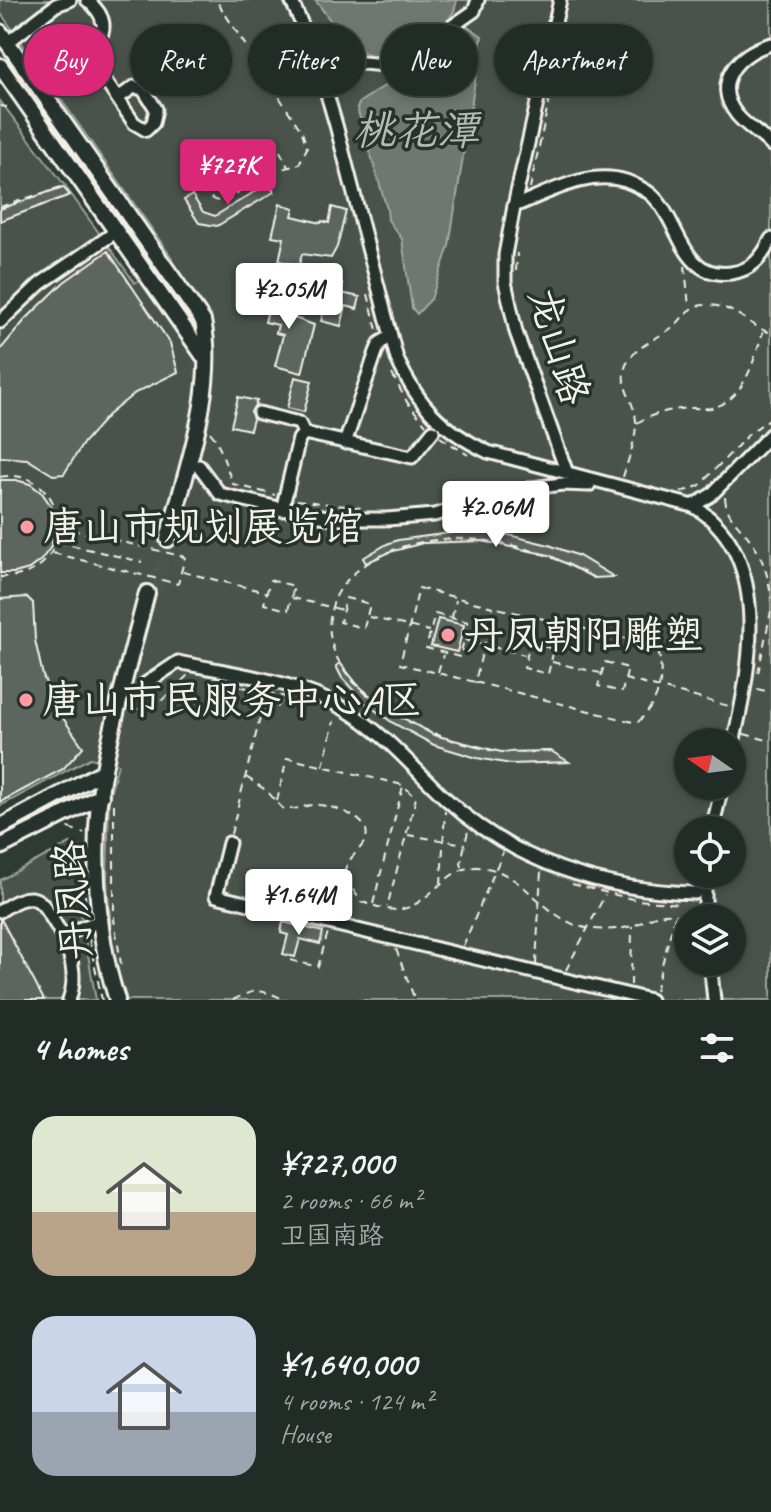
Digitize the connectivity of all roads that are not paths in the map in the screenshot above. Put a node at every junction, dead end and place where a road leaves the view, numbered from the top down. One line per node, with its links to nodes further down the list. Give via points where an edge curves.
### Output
1 (70, 0): 8 (street)
2 (87, 0): 6 (street)
3 (291, 0): 7 (street)
4 (560, 0): 19 (street, 龙山路)
5 (476, 5): 10 (street, via 395,66)
6 (103, 24)
7 (302, 24)
8 (4, 38): 11 (main road)
9 (771, 44): 18 (street, via 739,59 726,89 740,118)
10 (365, 63)
11 (22, 64): 12 (main road); 13 (main road)
12 (24, 67)
13 (2, 72): 20 (main road)
14 (114, 92): 17 (street)
15 (45, 96): 24 (main road, via 191,300 203,321)
16 (328, 96): 23 (street)
17 (118, 98)
18 (771, 145)
19 (514, 206): 21 (street, via 595,178 626,181 653,196 683,249 703,270 722,274 754,265); 31 (street, 龙山路, via 505,255 508,305)
20 (117, 231): 22 (street, via 40,284); 24 (main road)
21 (771, 239)
22 (0, 322)
23 (390, 337): 29 (street, via 376,352); 31 (street, via 408,384 436,420 488,452)
24 (205, 358): 37 (main road)
25 (259, 413): 27 (street, via 299,423)
26 (433, 431): 29 (street, via 412,457)
27 (304, 433): 29 (street); 35 (street)
28 (771, 434): 32 (street)
29 (345, 443)
30 (199, 466): 35 (street, via 220,494)
31 (567, 473): 34 (street)
32 (722, 482): 34 (street); 36 (street)
33 (589, 485): 35 (street, via 533,488 410,518 342,519)
34 (693, 506): 36 (street)
35 (282, 510)
36 (718, 518): 38 (street)
37 (164, 539)
38 (751, 558)
39 (762, 611): 41 (street)
40 (145, 684): 47 (street, via 178,662 304,691 372,728 445,798 516,848 614,885)
41 (736, 728)
42 (104, 771): 43 (main road, 丹凤路); 43 (main road, 丹凤路, via 151,594); 44 (main road)
43 (107, 800): 46 (main road); 49 (main road, 丹凤路, via 97,884)
44 (0, 827)
45 (229, 843): 54 (street, via 216,896)
46 (0, 847)
47 (695, 893)
48 (0, 911): 50 (street, via 24,898 38,900)
49 (100, 921): 50 (street); 53 (main road, 丹凤路)
50 (63, 935): 52 (street, via 72,959)
51 (711, 976): 55 (street)
52 (69, 1000)
53 (117, 1000)
54 (651, 1000)
55 (714, 1000)

